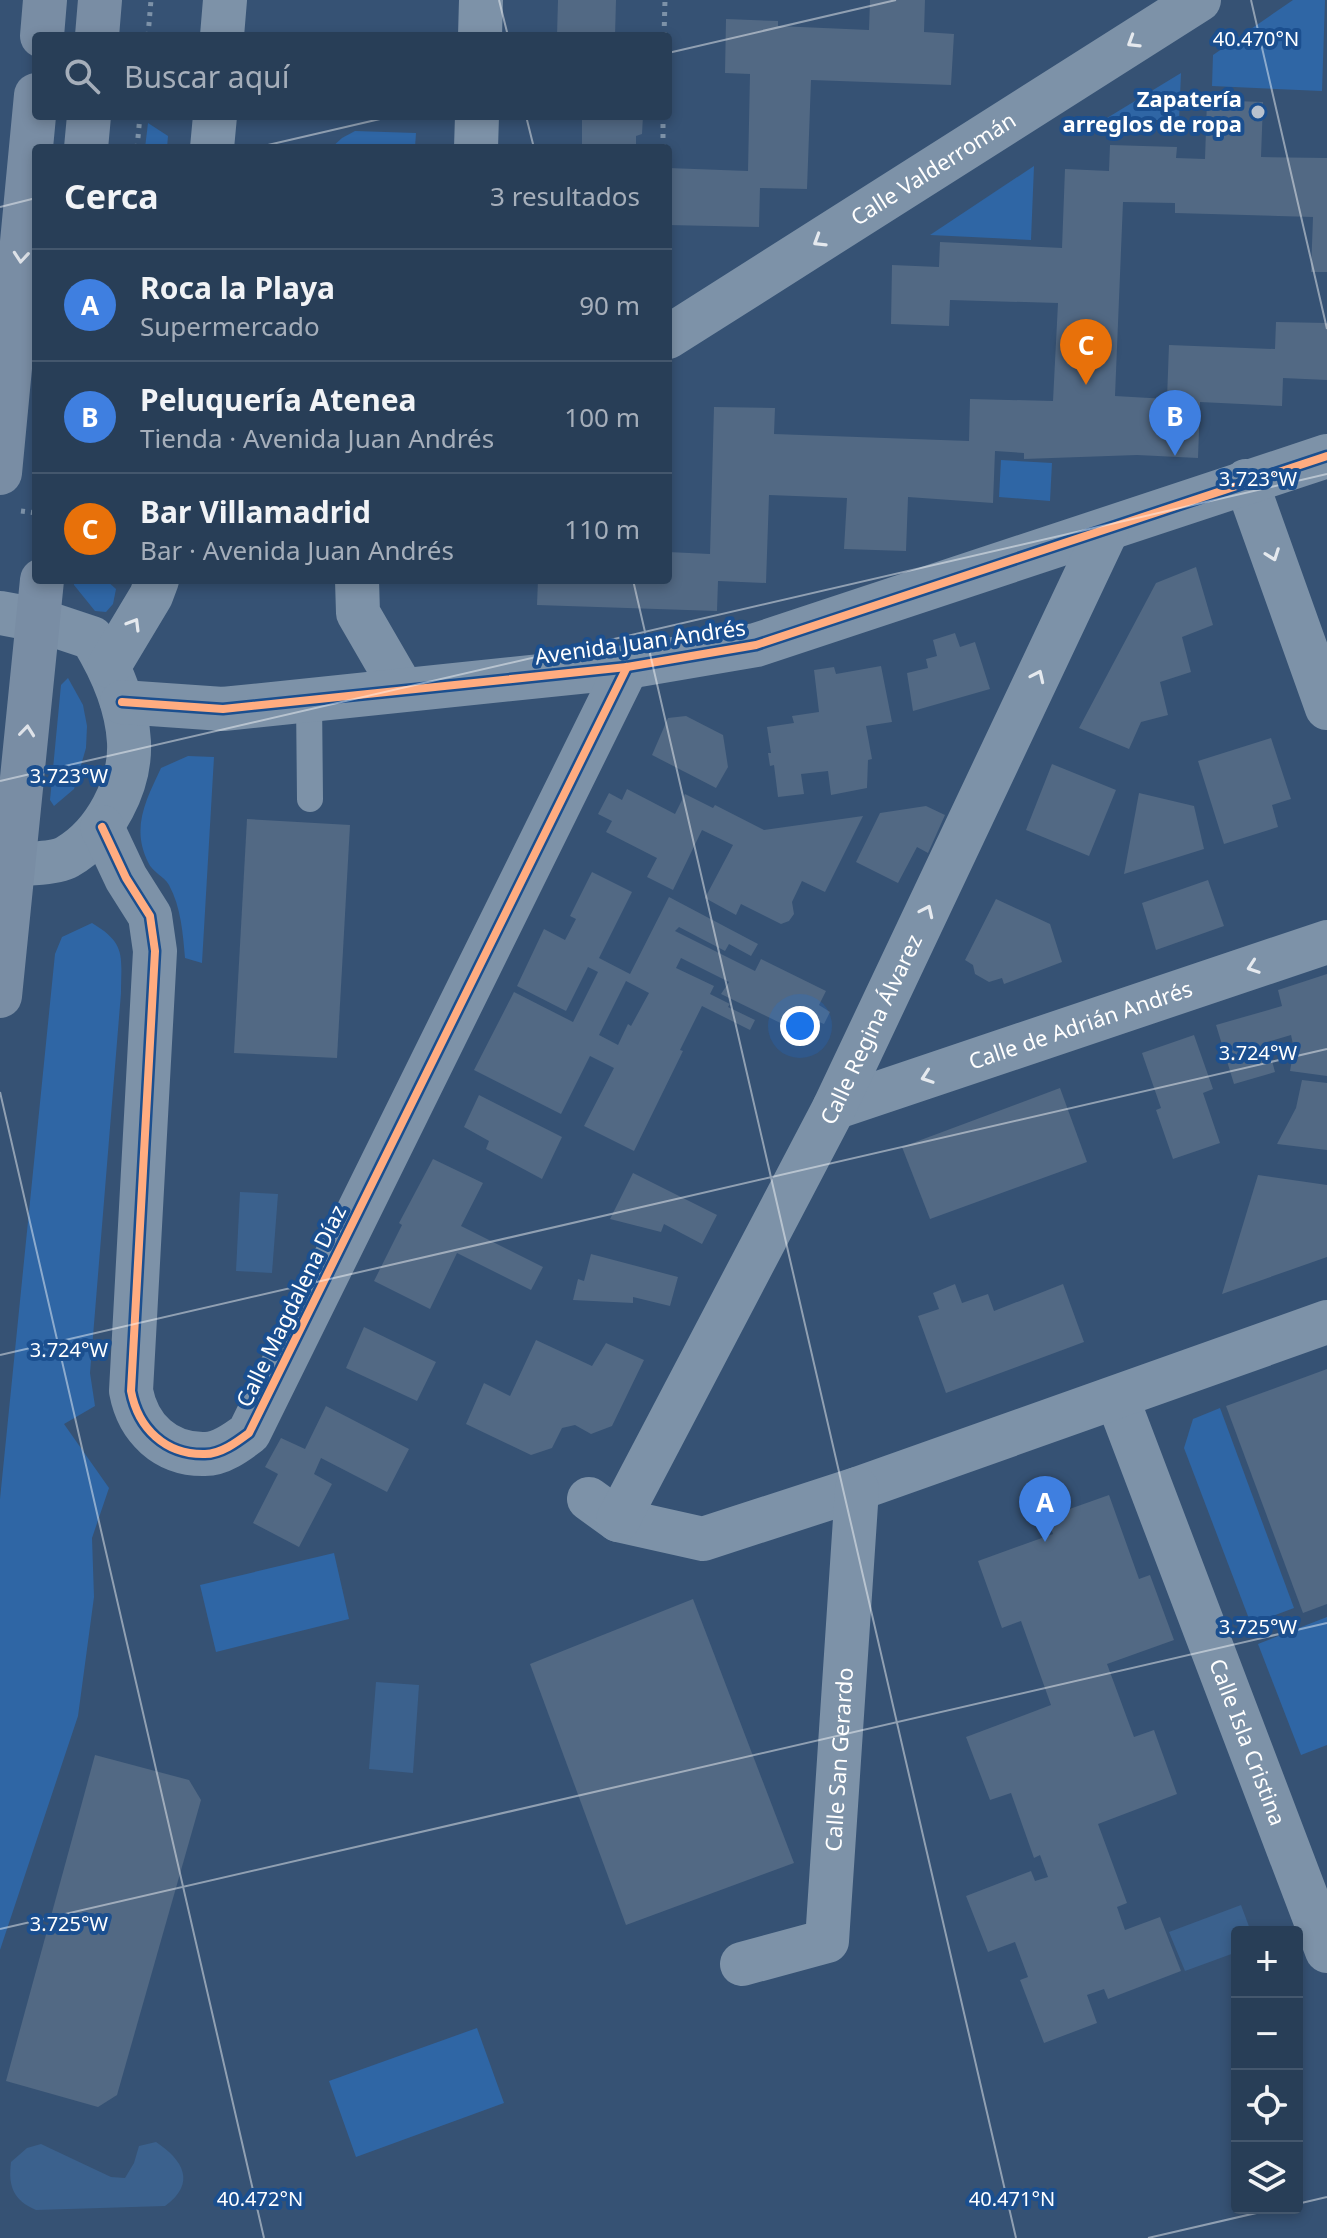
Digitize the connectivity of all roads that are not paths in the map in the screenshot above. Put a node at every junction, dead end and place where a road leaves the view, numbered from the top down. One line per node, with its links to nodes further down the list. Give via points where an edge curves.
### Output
1 (45, 0): 6 (main road)
2 (100, 0): 7 (main road)
3 (225, 0): 8 (street)
4 (481, 0): 9 (street)
5 (1199, 0): 17 (street, Calle Valderromán, one-way to 17)
6 (42, 32)
7 (97, 32)
8 (222, 32)
9 (480, 32)
10 (34, 120): 19 (main road, one-way to 19)
11 (89, 120): 14 (main road)
12 (215, 120): 15 (street)
13 (477, 120): 16 (street)
14 (86, 144)
15 (212, 144)
16 (476, 144)
17 (672, 334)
18 (1327, 456): 20 (street, Avenida Juan Andrés)
19 (0, 473)
20 (1246, 481): 21 (street, Avenida Juan Andrés); 29 (street, one-way to 29)
21 (1107, 530): 25 (street, Avenida Juan Andrés, via 756,645); 35 (street, Calle Regina Álvarez, one-way to 21)
22 (156, 584): 28 (street, one-way to 22)
23 (357, 584): 26 (street, via 358,613)
24 (27, 604): 28 (street, via 92,638); 32 (main road, one-way to 24)
25 (627, 667): 26 (street, Avenida Juan Andrés); 31 (street, Calle Magdalena Díaz, via 249,1433 207,1454 172,1448 154,1438 140,1419 131,1391 155,951 150,916)
26 (402, 689): 27 (street, Avenida Juan Andrés)
27 (309, 699): 28 (street, Avenida Juan Andrés, via 223,709); 30 (lane)
28 (120, 704): 31 (street, via 123,786)
29 (1327, 708)
30 (310, 799)
31 (102, 827): 32 (street, via 66,859)
32 (7, 864): 34 (main road)
33 (1327, 942): 35 (street, Calle de Adrián Andrés, one-way to 35)
34 (0, 996)
35 (834, 1108): 38 (street, Calle Regina Álvarez, via 603,1510 703,1539)
36 (1327, 1322): 37 (street)
37 (1117, 1398): 38 (street); 39 (street, Calle Isla Cristina)
38 (857, 1489): 40 (street, Calle San Gerardo, via 827,1941)
39 (1327, 1951)
40 (742, 1964)

